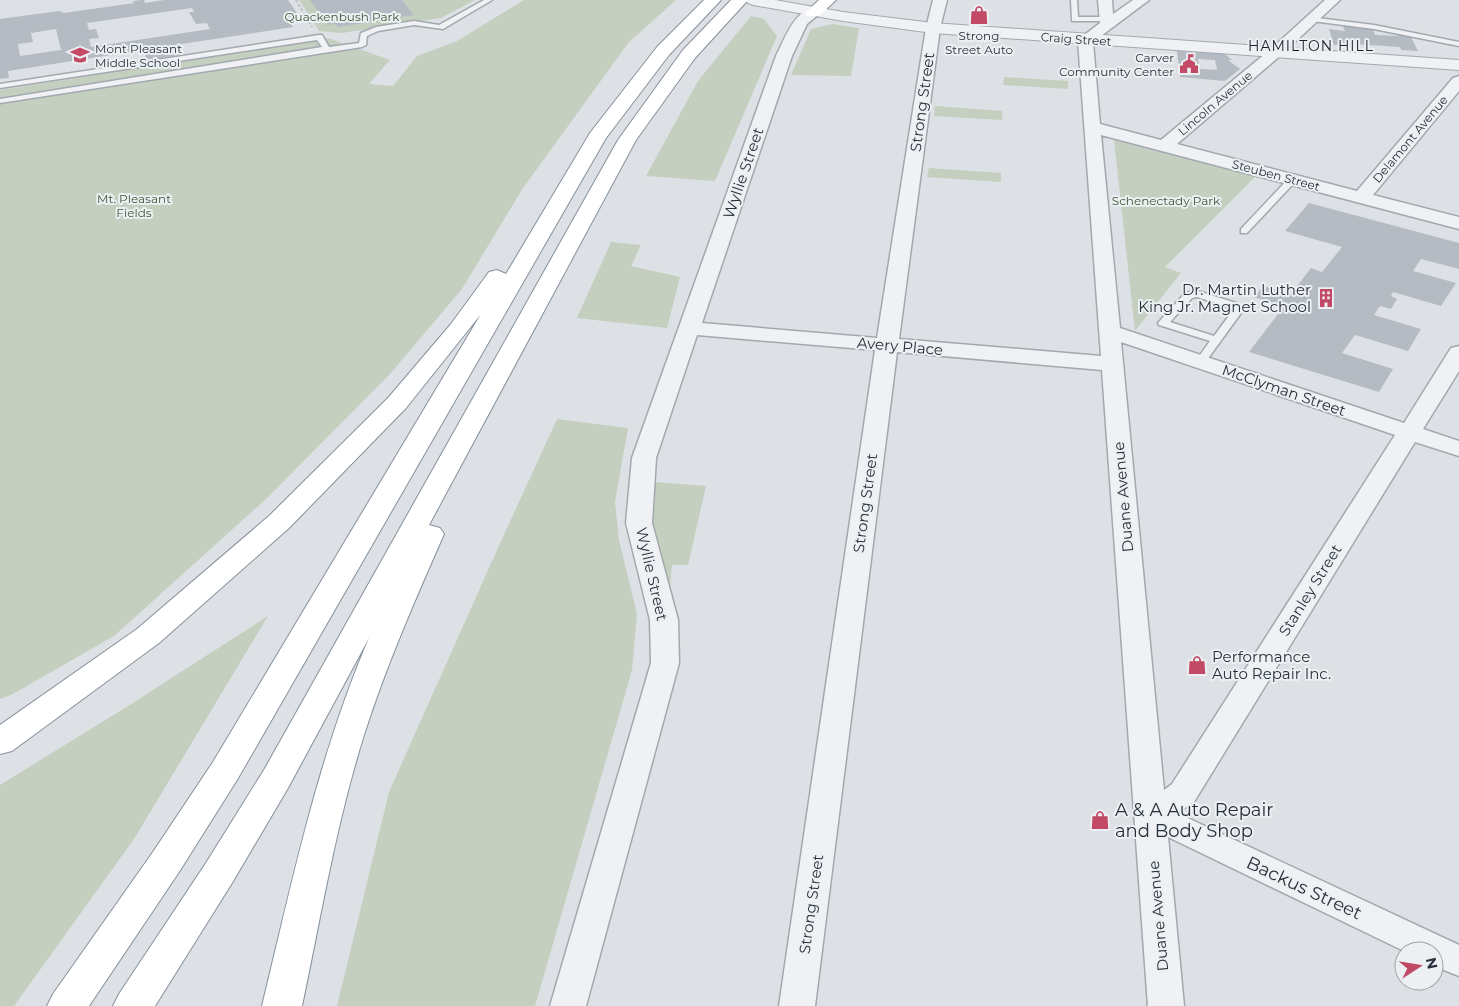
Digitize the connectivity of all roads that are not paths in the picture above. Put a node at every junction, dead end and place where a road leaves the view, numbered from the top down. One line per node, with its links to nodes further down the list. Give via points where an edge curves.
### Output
1 (489, 0): 16 (lane, via 440,27 414,23 376,29 364,35 362,45)
2 (713, 0): 28 (highway, via 641,77 597,137)
3 (740, 0): 35 (highway, via 689,54 627,140)
4 (753, 0): 10 (street, Craig Street)
5 (940, 0): 13 (street, Strong Street)
6 (1074, 0): 12 (lane, via 1074,18)
7 (1104, 0): 12 (street)
8 (1142, 0): 12 (street)
9 (1333, 0): 11 (street, Lincoln Avenue)
10 (810, 7): 13 (street, Craig Street, via 870,22); 31 (street, Wyllie Street, via 784,56)
11 (1312, 19): 15 (lane, via 1374,27); 17 (street, Lincoln Avenue)
12 (1107, 22): 14 (street)
13 (933, 28): 14 (street, Craig Street); 34 (street, Strong Street)
14 (1085, 40): 17 (street, Craig Street); 24 (street, Duane Avenue)
15 (1459, 44)
16 (327, 49): 19 (lane, via 319,37); 20 (lane)
17 (1276, 52): 18 (street, Craig Street); 25 (street, Lincoln Avenue)
18 (1459, 65)
19 (140, 66): 20 (lane); 22 (lane, via 121,66)
20 (145, 78): 23 (lane)
21 (1459, 81): 27 (street, Delamont Avenue)
22 (0, 86)
23 (0, 101)
24 (1092, 127): 25 (street, Steuben Street); 32 (street, Duane Avenue)
25 (1165, 146): 26 (street, Steuben Street)
26 (1293, 179): 27 (street, Steuben Street); 30 (lane)
27 (1361, 197): 29 (street, Steuben Street)
28 (556, 207): 41 (highway, via 503,268 459,330 397,403 279,522 148,636); 44 (highway, via 225,770)
29 (1459, 223)
30 (1244, 231)
31 (688, 328): 34 (street, Avery Place); 47 (street, Wyllie Street, via 644,458 642,477 639,523 664,620 665,663)
32 (1109, 331): 37 (street, McClyman Street); 38 (street, Duane Avenue)
33 (1216, 340): 33 (lane, via 1236,313 1232,305 1198,294 1188,295 1163,322); 37 (lane)
34 (887, 345): 38 (street, Avery Place); 48 (street, Strong Street)
35 (509, 354): 45 (highway, via 276,779); 46 (highway, via 396,609 347,736)
36 (1459, 354): 39 (street, Stanley Street)
37 (1200, 362): 39 (street, McClyman Street)
38 (1112, 364): 42 (street, Duane Avenue)
39 (1408, 432): 40 (street, McClyman Street); 42 (street, Stanley Street, via 1184,793)
40 (1459, 449)
41 (0, 742)
42 (1150, 814): 43 (street, Backus Street); 49 (street, Duane Avenue)
43 (1459, 961)
44 (66, 1006)
45 (133, 1006)
46 (282, 1006)
47 (568, 1006)
48 (797, 1006)
49 (1166, 1006)

